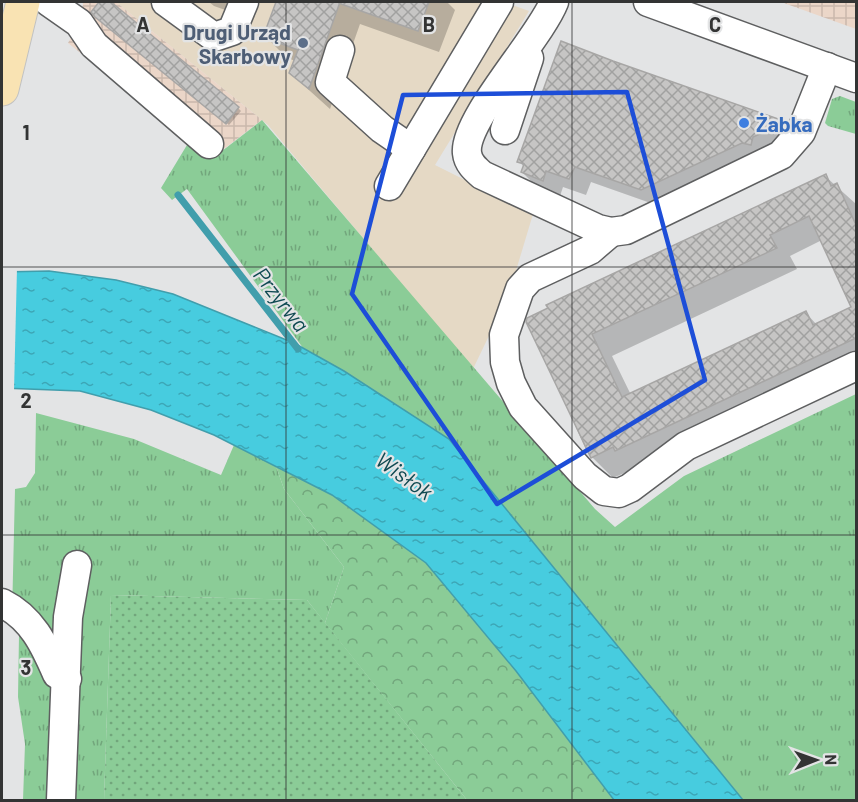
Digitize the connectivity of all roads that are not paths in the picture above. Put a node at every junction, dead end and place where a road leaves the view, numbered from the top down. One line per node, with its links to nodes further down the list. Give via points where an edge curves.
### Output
1 (23, 2): 12 (main road)
2 (49, 2): 14 (street, via 80,23 94,45)
3 (166, 2): 4 (street, via 214,38 232,31)
4 (244, 2)
5 (499, 2): 15 (street)
6 (554, 2): 8 (street)
7 (648, 2): 10 (street)
8 (536, 36): 13 (street); 17 (street, via 513,62 469,137 467,153 472,166 482,175 598,230)
9 (340, 50): 15 (street, via 330,82 381,129)
10 (827, 68): 11 (street); 17 (street, via 801,132 781,155 626,230)
11 (856, 78)
12 (2, 89)
13 (505, 130)
14 (209, 144)
15 (411, 149): 16 (street)
16 (389, 186)
17 (611, 232): 18 (street, via 590,250 530,278 520,290 504,335 505,362 523,407 585,476 604,491 619,493 630,488 686,447)
18 (856, 366)
19 (77, 565): 21 (street, via 69,617)
20 (2, 603): 21 (street, via 24,616 42,640 57,674)
21 (67, 679): 22 (street)
22 (61, 801)

